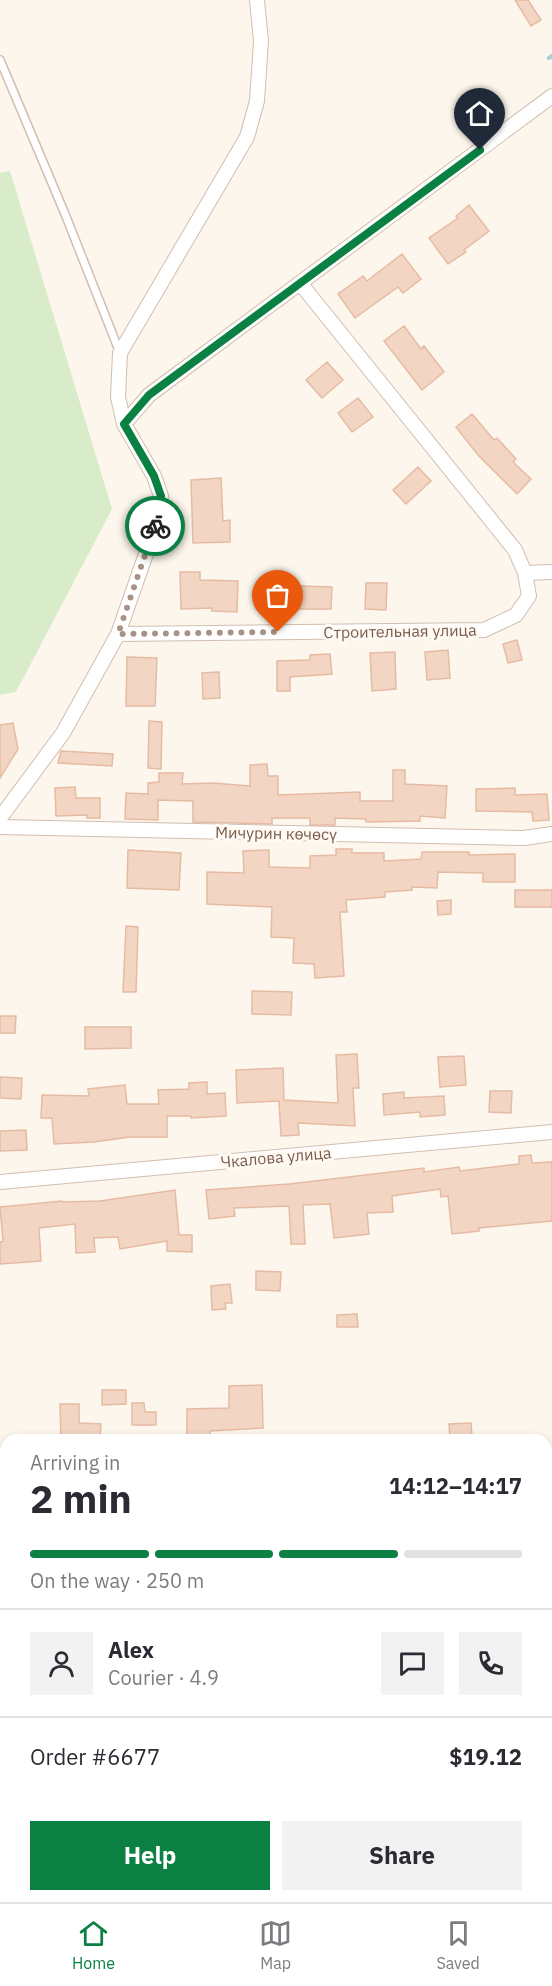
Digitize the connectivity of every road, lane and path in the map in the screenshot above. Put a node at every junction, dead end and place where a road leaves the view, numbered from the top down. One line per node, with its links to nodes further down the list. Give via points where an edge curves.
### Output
1 (257, 0): 5 (street, via 261,41 257,101 247,137)
2 (0, 60): 5 (lane)
3 (552, 96): 4 (street)
4 (300, 284): 6 (street, via 149,395); 8 (street, Строительная улица, via 515,550)
5 (120, 353): 6 (street, via 118,397)
6 (124, 424): 9 (street, via 161,496 154,531)
7 (552, 572): 8 (street)
8 (525, 573): 9 (street, Строительная улица, via 529,596 516,615 483,630)
9 (118, 634): 10 (street, via 63,734)
10 (0, 818)
11 (0, 827): 12 (street, Мичурин көчөсү, via 524,838)
12 (552, 834)
13 (552, 1132): 14 (street, Чкалова улица)
14 (0, 1182)

